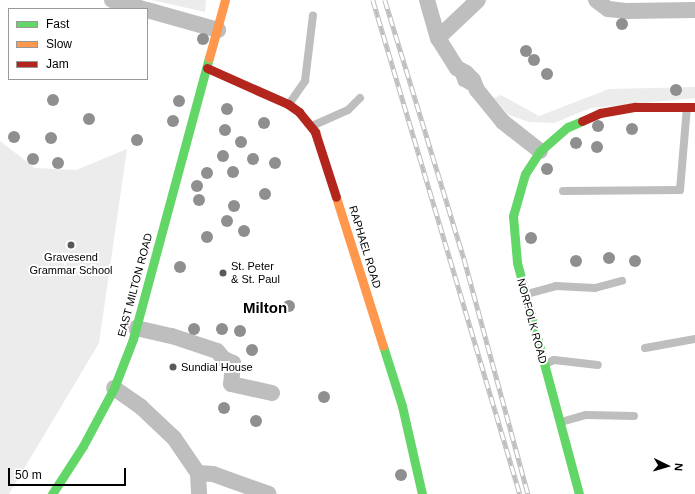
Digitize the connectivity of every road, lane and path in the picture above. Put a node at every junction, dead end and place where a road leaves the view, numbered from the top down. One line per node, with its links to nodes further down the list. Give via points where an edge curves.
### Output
1 (112, 0): 6 (street)
2 (225, 0): 10 (street, EAST MILTON ROAD)
3 (427, 0): 11 (street)
4 (478, 0): 11 (street)
5 (596, 0): 8 (street, via 608,9 626,12)
6 (140, 8)
7 (148, 10): 10 (street)
8 (695, 10)
9 (313, 15): 14 (lane, via 305,81)
10 (218, 30): 12 (street, EAST MILTON ROAD)
11 (438, 38): 17 (street, via 457,68 466,73 503,122)
12 (207, 68): 14 (street, RAPHAEL ROAD); 21 (street, EAST MILTON ROAD)
13 (360, 98): 16 (lane, via 348,110)
14 (288, 104): 16 (street, RAPHAEL ROAD)
15 (691, 107): 17 (street, NORFOLK ROAD, via 635,107 600,113 568,127); 18 (lane, via 680,190)
16 (312, 126): 34 (street, RAPHAEL ROAD, via 322,149 402,406)
17 (540, 151): 20 (street, NORFOLK ROAD, via 525,174 513,216 517,262)
18 (563, 191)
19 (622, 282): 20 (lane, via 596,288 556,286)
20 (524, 294): 25 (street, NORFOLK ROAD)
21 (136, 328): 26 (street, EAST MILTON ROAD); 27 (street, via 172,336 217,351 224,359 234,364 231,384)
22 (695, 339): 23 (lane)
23 (645, 348)
24 (598, 365): 25 (lane, via 554,360)
25 (543, 366): 29 (street, NORFOLK ROAD)
26 (114, 388): 30 (street, via 163,425); 31 (street, EAST MILTON ROAD, via 83,446)
27 (272, 393)
28 (634, 416): 29 (lane, via 586,416)
29 (559, 423): 35 (street, NORFOLK ROAD)
30 (198, 473): 32 (street); 33 (street, via 213,474)
31 (52, 494)
32 (199, 494)
33 (269, 494)
34 (422, 494)
35 (578, 494)

